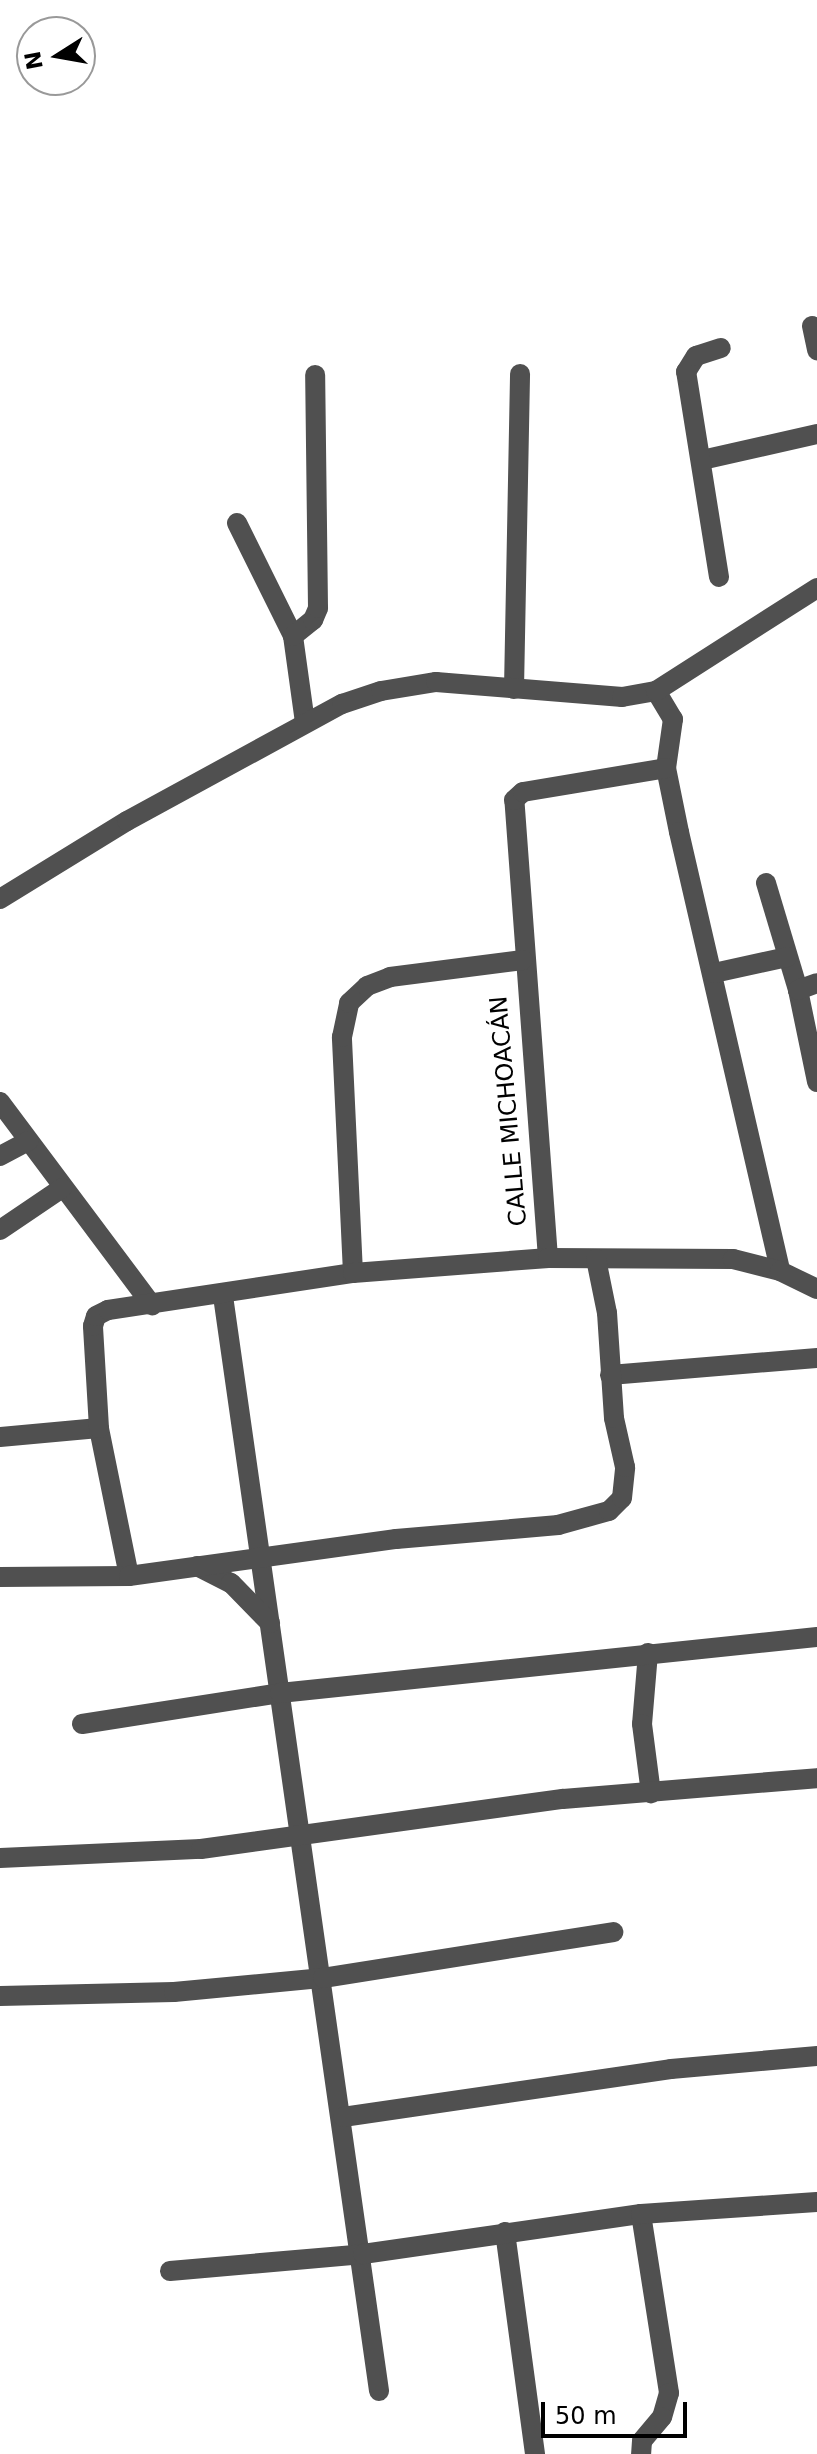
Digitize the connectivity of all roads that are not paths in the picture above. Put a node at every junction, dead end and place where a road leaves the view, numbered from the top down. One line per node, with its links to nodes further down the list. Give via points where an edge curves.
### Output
1 (812, 326): 3 (street)
2 (721, 348): 7 (street, via 696,356 686,372)
3 (817, 350)
4 (520, 374): 12 (street)
5 (315, 375): 11 (street, via 318,608 313,620)
6 (817, 434): 7 (street)
7 (702, 460): 9 (street)
8 (237, 523): 11 (street)
9 (719, 577)
10 (817, 588): 13 (street)
11 (293, 636): 14 (street)
12 (514, 689): 13 (street, via 622,697); 14 (street, via 473,683 405,685 342,704)
13 (657, 693): 15 (street, via 673,719)
14 (305, 722): 17 (street)
15 (666, 768): 19 (street, CALLE MICHOACÁN, via 516,797); 20 (street)
16 (766, 883): 18 (street)
17 (0, 899)
18 (787, 957): 20 (street); 21 (street)
19 (523, 960): 28 (street, CALLE MICHOACÁN); 31 (street, via 390,977 367,986 349,1003 342,1037)
20 (714, 973): 30 (street)
21 (807, 986): 22 (street)
22 (817, 1082)
23 (0, 1102): 24 (street)
24 (28, 1141): 25 (street); 26 (street)
25 (0, 1156)
26 (62, 1188): 27 (street); 34 (street)
27 (0, 1230)
28 (548, 1258): 29 (street); 31 (street)
29 (596, 1259): 30 (street, via 733,1259); 36 (street, via 607,1313)
30 (780, 1271): 32 (street)
31 (353, 1273): 33 (street)
32 (817, 1289)
33 (223, 1296): 34 (street); 39 (street)
34 (152, 1305): 37 (street, via 96,1316)
35 (817, 1358): 36 (street)
36 (610, 1375): 39 (street, via 625,1484 622,1498 609,1511 558,1525)
37 (99, 1428): 38 (street); 41 (street)
38 (0, 1437)
39 (263, 1556): 40 (street); 43 (street)
40 (197, 1566): 41 (street); 43 (street, via 231,1583)
41 (129, 1576): 42 (street)
42 (0, 1577)
43 (270, 1623): 46 (street)
44 (817, 1637): 45 (street)
45 (648, 1653): 46 (street); 49 (street, via 642,1724)
46 (280, 1693): 47 (street); 50 (street)
47 (82, 1724)
48 (817, 1778): 49 (street)
49 (651, 1793): 50 (street, via 563,1799)
50 (302, 1835): 51 (street, via 201,1849); 53 (street)
51 (0, 1858)
52 (613, 1932): 53 (street)
53 (323, 1978): 54 (street, via 174,1992); 56 (street)
54 (0, 1996)
55 (817, 2056): 56 (street, via 671,2069)
56 (343, 2117): 60 (street)
57 (817, 2202): 58 (street)
58 (641, 2214): 59 (street); 64 (street, via 669,2393 662,2417 642,2441)
59 (505, 2232): 60 (street); 63 (street)
60 (363, 2254): 61 (street); 62 (street)
61 (170, 2271)
62 (379, 2391)
63 (535, 2454)
64 (641, 2454)

